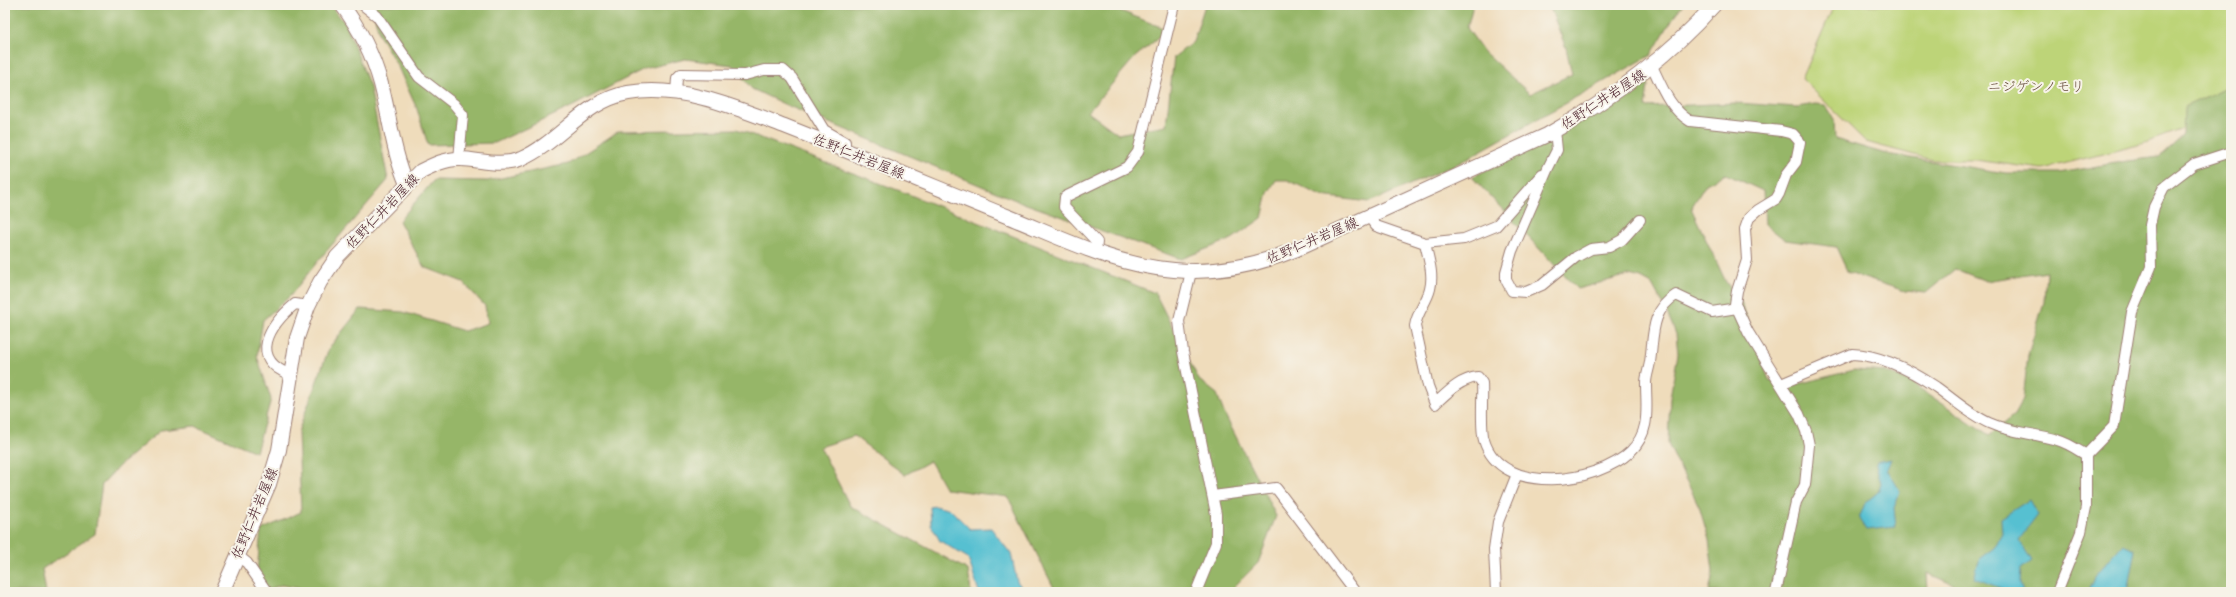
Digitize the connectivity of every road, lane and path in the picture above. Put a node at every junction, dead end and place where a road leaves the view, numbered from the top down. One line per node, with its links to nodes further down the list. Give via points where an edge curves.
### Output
1 (342, 5): 12 (main road, via 361,35 374,63 398,162)
2 (363, 5): 10 (street, via 377,16 419,77 454,104 463,115)
3 (1174, 5): 16 (street, via 1138,152 1127,167 1064,197 1064,207 1097,242)
4 (1714, 5): 5 (main road, 佐野仁井岩屋線)
5 (1652, 66): 7 (main road, 佐野仁井岩屋線, via 1592,108); 19 (street, via 1671,105 1690,122 1781,131 1793,134 1800,142 1796,162 1786,175 1776,199 1749,218 1745,229 1746,260 1737,291)
6 (676, 93): 8 (main road, 佐野仁井岩屋線, via 746,112); 8 (street, via 677,78 681,74 745,75 764,70 783,70 792,78 824,130 845,142); 10 (main road, 佐野仁井岩屋線, via 646,91 611,98 576,118 547,143 520,159 490,163)
7 (1555, 130): 11 (street, via 1557,150); 13 (main road, 佐野仁井岩屋線)
8 (845, 150): 16 (main road, 佐野仁井岩屋線)
9 (2231, 152): 22 (street, via 2194,164 2164,187 2154,207 2150,225 2151,268 2132,312 2114,426)
10 (459, 159): 12 (main road, 佐野仁井岩屋線, via 433,165 421,171)
11 (1548, 168): 14 (street, via 1512,251 1506,280 1512,291 1526,292 1542,285 1576,257 1591,249 1609,247 1622,240); 15 (street, via 1496,226 1464,239)
12 (407, 184): 18 (main road, 佐野仁井岩屋線, via 337,257)
13 (1368, 216): 15 (street, via 1376,226); 17 (main road, 佐野仁井岩屋線, via 1265,261 1228,269)
14 (1640, 220)
15 (1425, 243): 23 (street, via 1431,272 1431,288 1417,316 1415,326 1428,386 1435,404 1456,385 1478,377 1482,383 1483,440 1503,467)
16 (1096, 251): 17 (main road, 佐野仁井岩屋線, via 1136,264)
17 (1192, 272): 24 (street, via 1179,321)
18 (308, 306): 20 (main road, 佐野仁井岩屋線, via 297,338); 20 (street, via 295,304 284,312 270,330 267,341 270,364)
19 (1737, 308): 21 (street, via 1748,332); 23 (street, via 1712,312 1676,295 1668,300 1652,329 1646,382 1648,410 1645,429 1631,451 1620,460 1601,469 1567,478 1540,479)
20 (291, 375): 25 (main road, 佐野仁井岩屋線, via 277,457 269,484)
21 (1781, 384): 22 (street, via 1852,354 1860,354 1898,366 1919,377 1988,423 2008,430 2055,439); 31 (street, via 1799,414 1808,445 1804,485 1796,502)
22 (2086, 455): 32 (street, via 2086,507 2081,532)
23 (1517, 474): 30 (street, via 1498,522 1494,549)
24 (1213, 496): 28 (street, via 1217,538); 29 (street, via 1276,488)
25 (236, 555): 26 (main road, 佐野仁井岩屋線); 27 (street, via 247,563)
26 (222, 592)
27 (267, 592)
28 (1196, 592)
29 (1354, 592)
30 (1496, 592)
31 (1776, 592)
32 (2057, 592)

